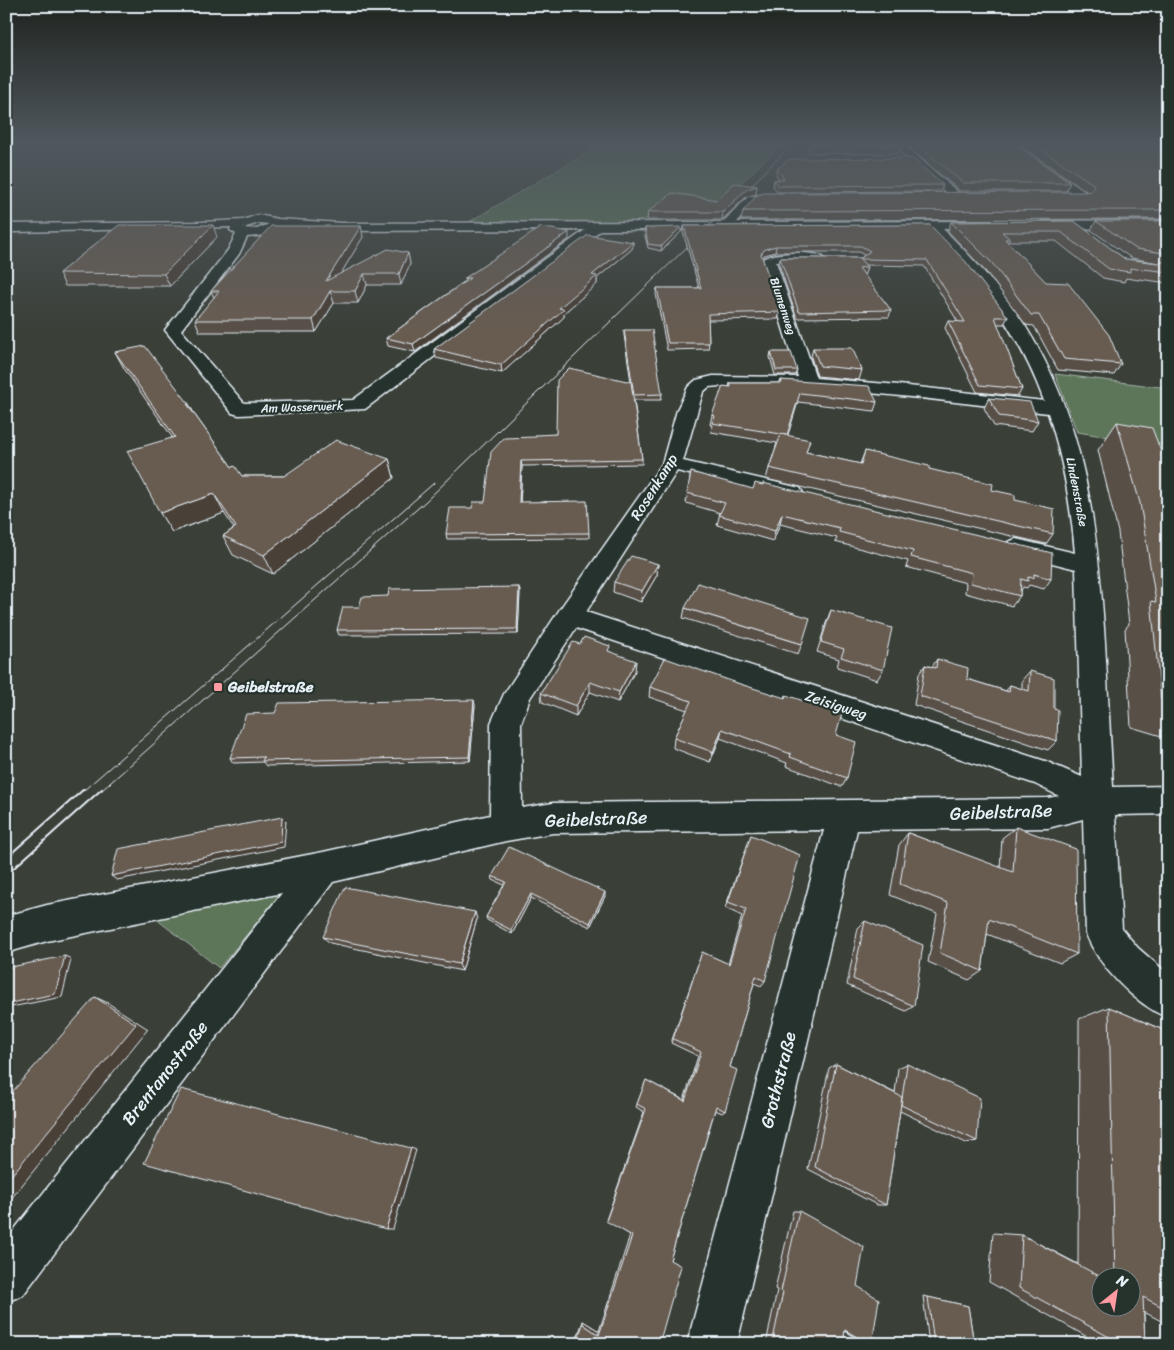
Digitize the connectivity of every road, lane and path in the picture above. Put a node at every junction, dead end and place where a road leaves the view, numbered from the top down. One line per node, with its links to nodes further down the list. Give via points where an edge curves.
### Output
1 (744, 207): 9 (street)
2 (1072, 224): 3 (street); 6 (street); 11 (street)
3 (1168, 224)
4 (932, 225): 5 (street); 9 (street); 14 (street, Lindenstraße, via 979,274 1006,309 1033,354)
5 (1002, 225)
6 (1032, 225)
7 (256, 226): 8 (street); 8 (street, Am Wasserwerk, via 173,330 239,409 358,405); 10 (street)
8 (598, 226): 9 (street)
9 (726, 226)
10 (6, 227)
11 (1094, 240)
12 (830, 258): 13 (street, Blumenweg, via 769,260)
13 (808, 381): 14 (street, Rosenkamp); 15 (street, Rosenkamp, via 713,381 696,387 690,396)
14 (1055, 408): 18 (street, Lindenstraße, via 1082,504)
15 (672, 464): 16 (street); 19 (street, Rosenkamp)
16 (808, 497)
17 (992, 541): 18 (street)
18 (1088, 564): 21 (street, Lindenstraße)
19 (569, 616): 21 (street, Zeisigweg, via 1045,774); 23 (street, Rosenkamp, via 510,708 506,723)
20 (1168, 800): 21 (street, Geibelstraße)
21 (1100, 801): 22 (street, Geibelstraße, via 1048,813); 26 (street, Lindenstraße, via 1104,934 1113,949 1138,975)
22 (844, 816): 23 (street, Geibelstraße, via 553,818); 28 (street, Grothstraße)
23 (506, 826): 24 (street, Geibelstraße)
24 (323, 868): 25 (street, Geibelstraße, via 47,923); 27 (street, Brentanostraße)
25 (6, 935)
26 (1168, 999)
27 (6, 1278)
28 (712, 1344)

